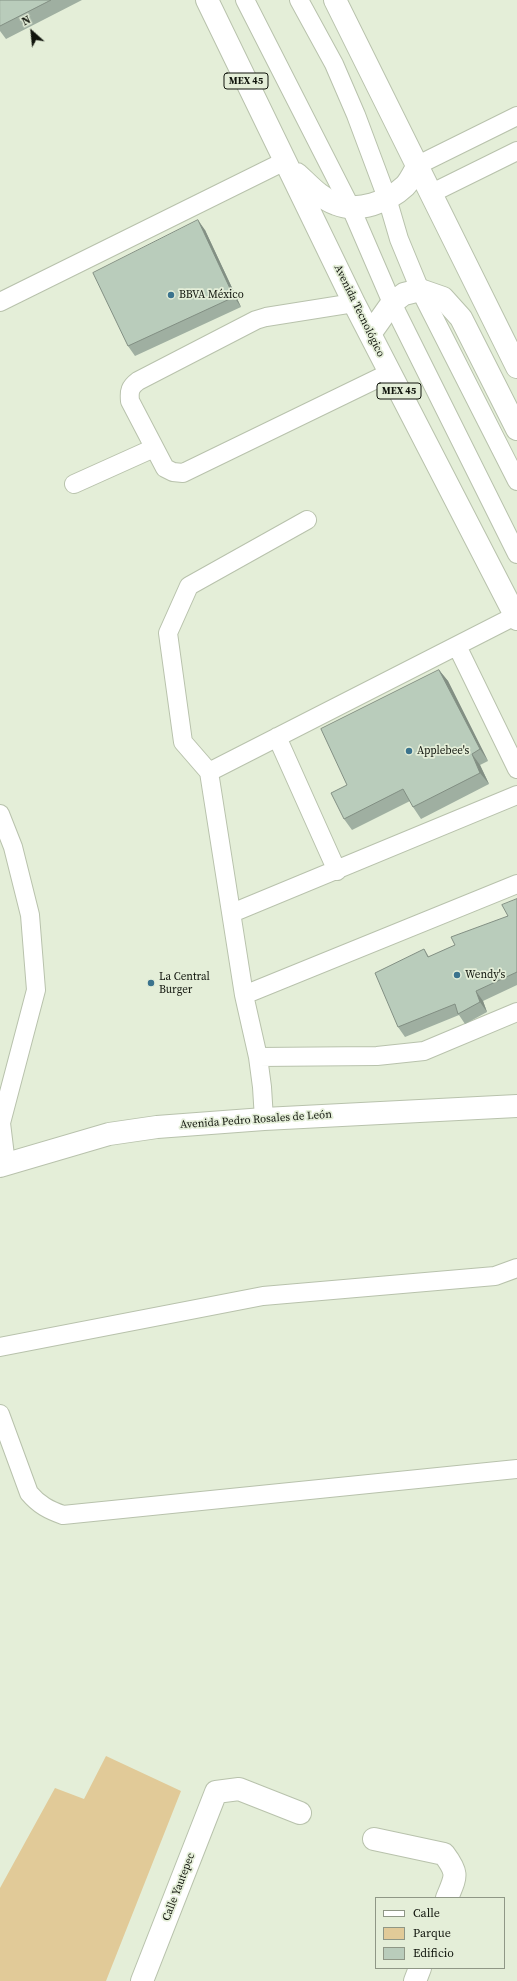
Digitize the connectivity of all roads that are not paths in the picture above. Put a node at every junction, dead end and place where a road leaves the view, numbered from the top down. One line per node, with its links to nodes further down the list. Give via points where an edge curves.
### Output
1 (207, 0): 7 (main road, Avenida Tecnológico / MEX 45)
2 (245, 0): 11 (lane)
3 (299, 0): 10 (lane, via 334,64)
4 (335, 0): 8 (main road)
5 (517, 116): 8 (lane)
6 (517, 151): 9 (lane)
7 (285, 161): 11 (main road, via 318,194 336,204); 13 (lane); 14 (main road, Avenida Tecnológico / MEX 45)
8 (418, 165): 9 (main road); 10 (main road, via 405,186)
9 (432, 193): 17 (main road)
10 (387, 198): 11 (main road, via 369,206); 12 (lane, via 399,239)
11 (351, 208): 15 (lane)
12 (420, 290): 15 (main road, via 404,294); 19 (main road, via 443,298 461,318); 21 (lane)
13 (0, 302)
14 (354, 303): 16 (main road, Avenida Tecnológico / MEX 45); 20 (lane, via 256,320 131,386 130,401)
15 (392, 303): 16 (main road); 24 (lane)
16 (370, 334): 18 (main road, Avenida Tecnológico / MEX 45)
17 (517, 367)
18 (389, 373): 20 (lane, via 183,472 173,472 164,468); 25 (main road, Avenida Tecnológico / MEX 45)
19 (517, 429)
20 (154, 448): 22 (lane)
21 (517, 481)
22 (74, 484)
23 (307, 520): 29 (lane, via 189,586 168,633 183,742)
24 (517, 554)
25 (516, 618): 26 (lane)
26 (457, 646): 27 (lane); 28 (lane)
27 (277, 737): 29 (lane); 32 (lane)
28 (517, 769)
29 (209, 772): 34 (lane)
30 (517, 795): 32 (lane)
31 (0, 814): 40 (lane, via 13,847 30,915 36,990 1,1123)
32 (337, 871): 34 (lane)
33 (517, 884): 35 (lane)
34 (232, 913): 35 (lane)
35 (244, 995): 37 (lane)
36 (517, 1012): 37 (lane, via 424,1051 377,1056)
37 (258, 1057): 39 (lane)
38 (517, 1106): 39 (main road, Avenida Pedro Rosales de León)
39 (264, 1119): 40 (main road, Avenida Pedro Rosales de León, via 157,1127 109,1134)
40 (3, 1165)
41 (517, 1268): 42 (lane)
42 (494, 1276): 43 (lane); 44 (lane, via 263,1296)
43 (517, 1281)
44 (0, 1347)
45 (0, 1414): 46 (lane, via 28,1493 42,1506 63,1515)
46 (517, 1469)
47 (300, 1813): 51 (main road, Calle Yautepec, via 239,1789 216,1792)
48 (374, 1839): 49 (main road, via 444,1854 454,1868 454,1881)
49 (447, 1897)
50 (420, 1969): 52 (main road)
51 (142, 1981)
52 (415, 1981)

